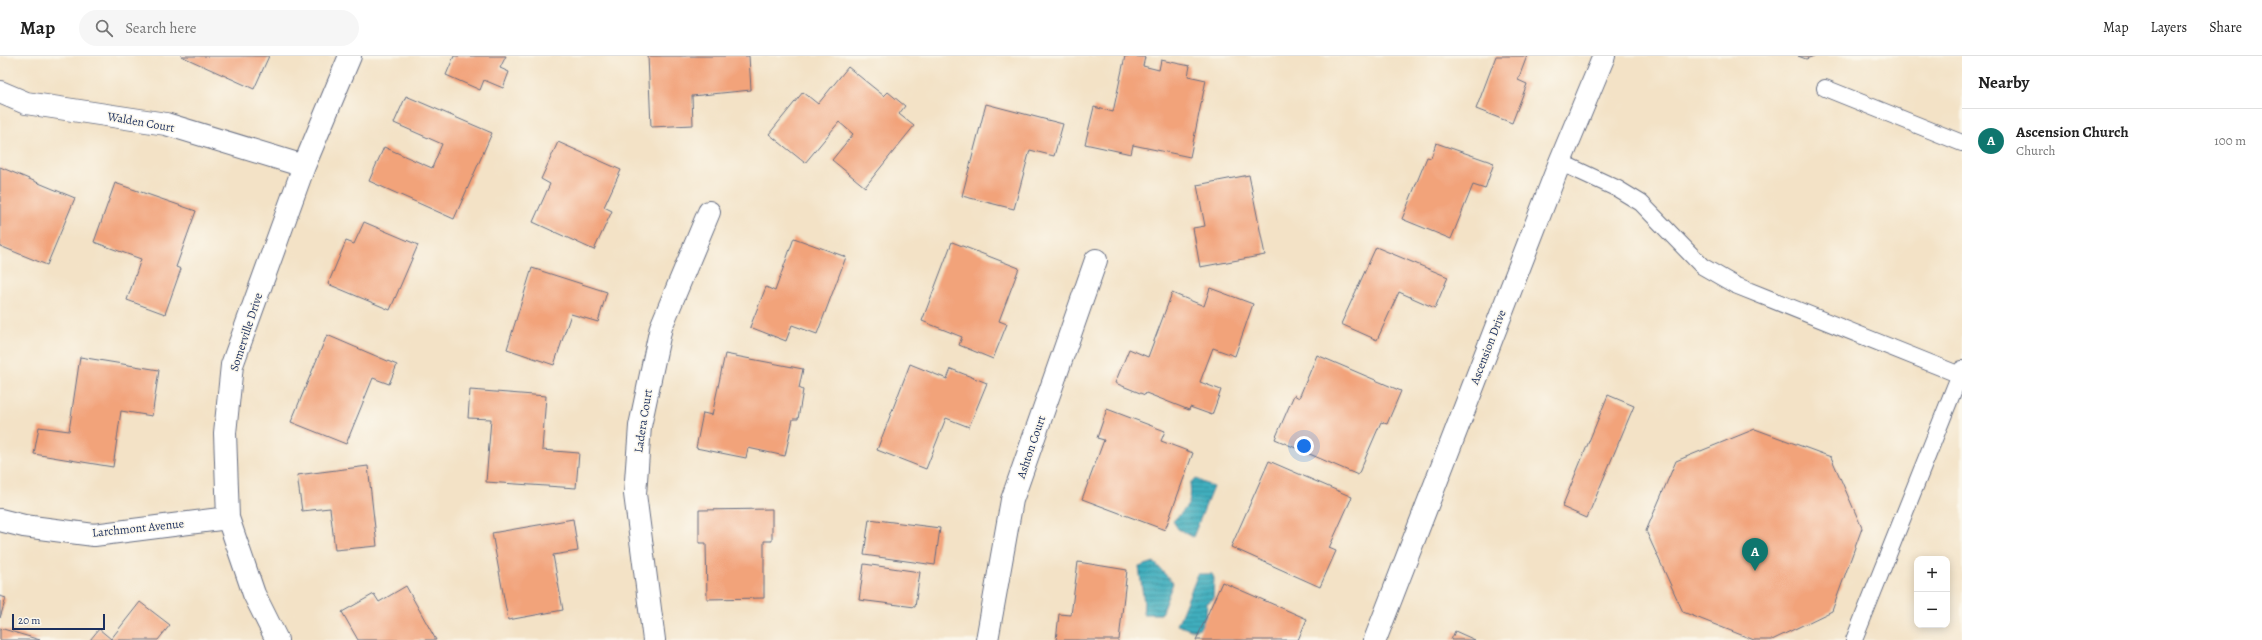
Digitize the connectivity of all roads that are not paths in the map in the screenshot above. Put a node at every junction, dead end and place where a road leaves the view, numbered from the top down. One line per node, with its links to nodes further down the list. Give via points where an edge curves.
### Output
1 (350, 56): 7 (street, Somerville Drive)
2 (1604, 56): 6 (street, Ascension Drive)
3 (1825, 88): 5 (lane)
4 (0, 92): 7 (street, Walden Court, via 26,103 166,124)
5 (1962, 143)
6 (1560, 162): 10 (lane, via 1618,189 1641,203 1702,266 1735,285); 16 (street, Ascension Drive)
7 (304, 166): 11 (street, Somerville Drive, via 232,365 225,432)
8 (710, 212): 14 (street, Ladera Court, via 661,328 640,426 635,494)
9 (1096, 260): 15 (street, Ashton Court, via 1012,500)
10 (1961, 372): 17 (lane)
11 (228, 518): 12 (street, Larchmont Avenue, via 94,535 24,526); 13 (street, Somerville Drive, via 254,594)
12 (0, 520)
13 (277, 640)
14 (654, 640)
15 (987, 640)
16 (1375, 640)
17 (1854, 640)

